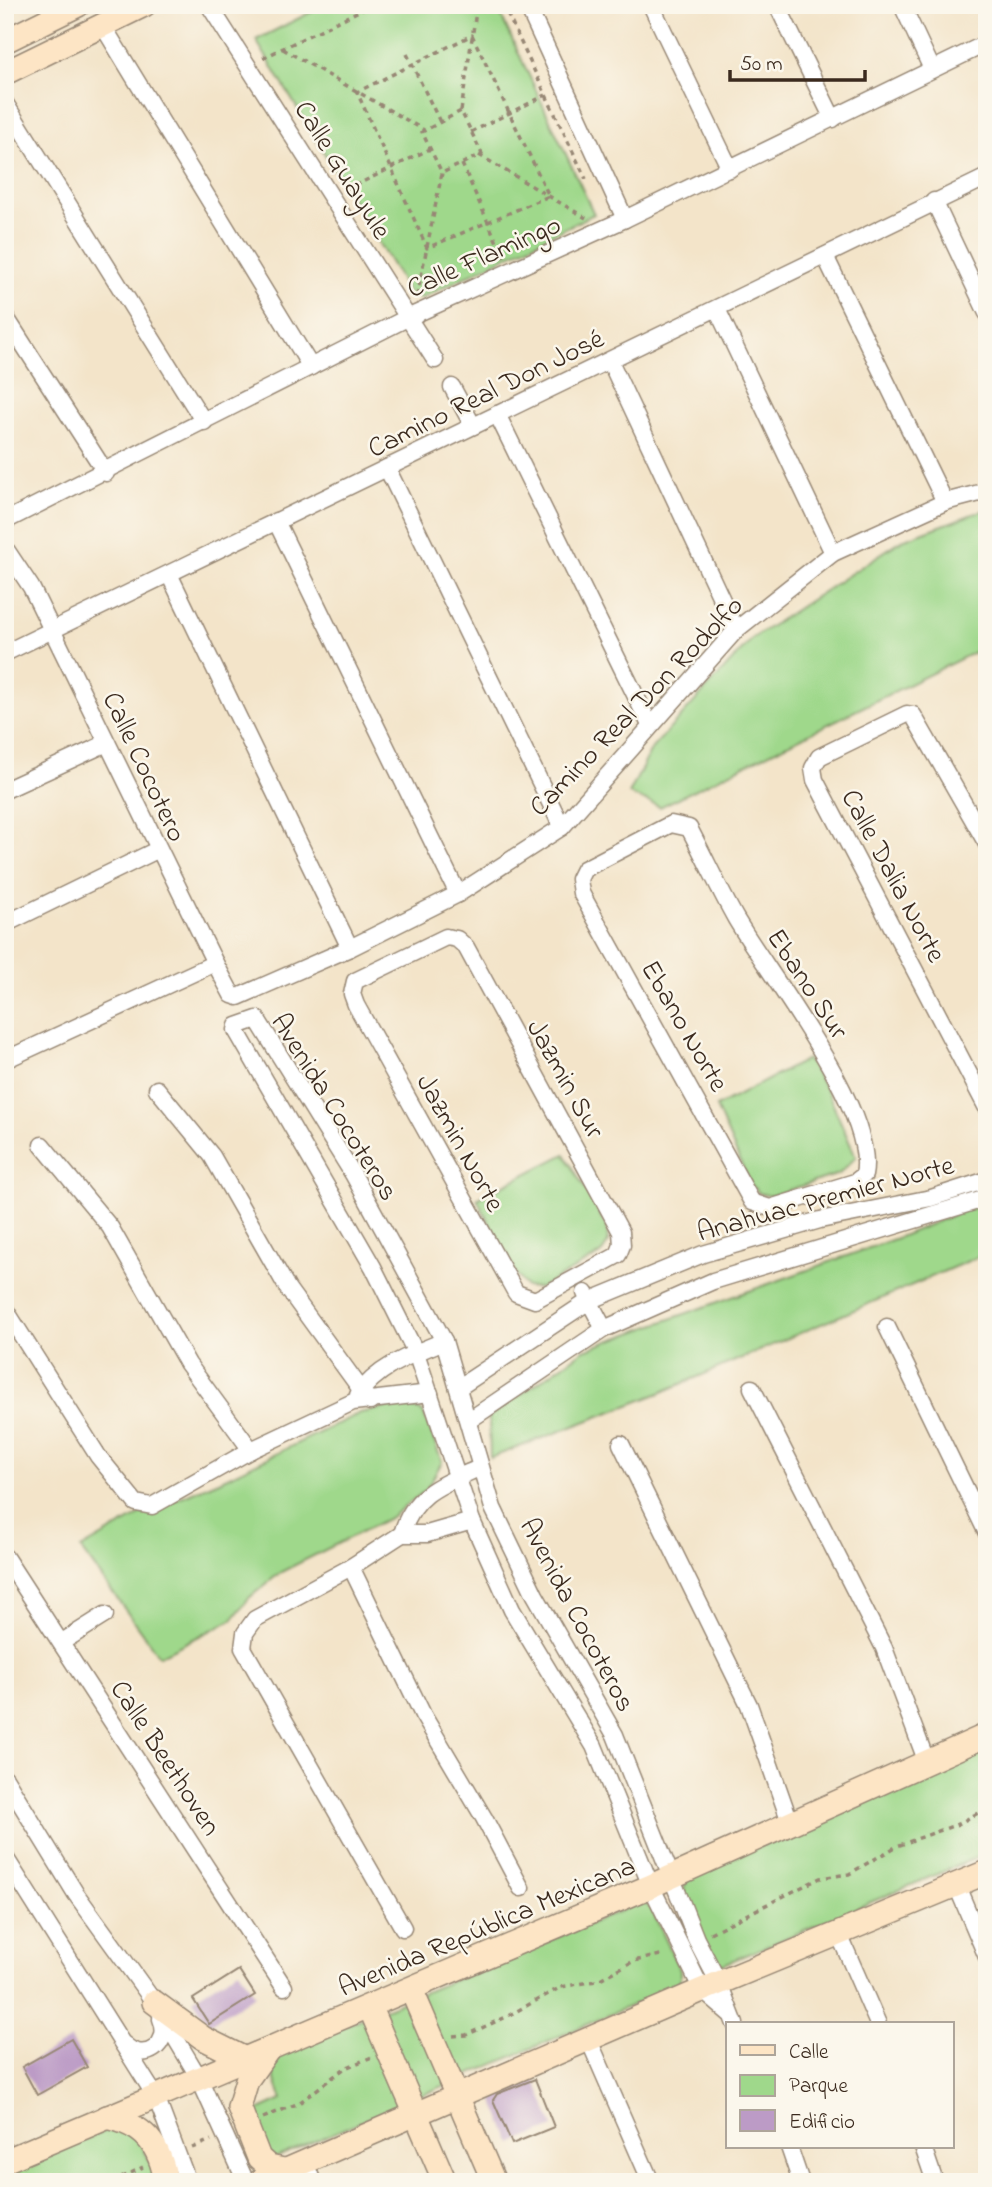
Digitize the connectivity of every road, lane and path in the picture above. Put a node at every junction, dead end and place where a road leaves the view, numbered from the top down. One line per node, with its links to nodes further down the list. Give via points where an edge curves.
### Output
1 (78, 5): 14 (main road)
2 (144, 5): 13 (main road)
3 (209, 5): 50 (street, Calle Guayule)
4 (372, 5): 17 (path)
5 (383, 5): 12 (path)
6 (477, 5): 15 (path)
7 (503, 5): 24 (path)
8 (527, 5): 43 (street)
9 (651, 5): 36 (street)
10 (777, 5): 28 (street)
11 (902, 5): 22 (street)
12 (386, 12)
13 (103, 26): 21 (main road); 55 (street)
14 (7, 35): 21 (street)
15 (472, 36): 20 (path); 26 (path); 27 (path)
16 (987, 43): 22 (street, Calle Flamingo)
17 (283, 48): 19 (path); 23 (path)
18 (407, 54): 20 (path)
19 (258, 61)
20 (412, 64): 23 (path); 29 (path)
21 (15, 69)
22 (932, 69): 28 (street, Calle Flamingo)
23 (357, 92): 30 (path); 35 (path)
24 (546, 95): 27 (path); 39 (path)
25 (5, 103): 58 (street)
26 (461, 111): 29 (path); 31 (path)
27 (509, 114): 31 (path); 41 (path)
28 (832, 119): 36 (street, Calle Flamingo)
29 (440, 122): 30 (path)
30 (425, 131): 32 (path)
31 (471, 132): 33 (path, via 482,154)
32 (430, 149): 35 (path); 37 (path)
33 (478, 155): 34 (path); 41 (path)
34 (462, 164): 37 (path); 44 (path)
35 (391, 169): 40 (path); 46 (path)
36 (730, 169): 43 (street, Calle Flamingo)
37 (442, 173): 46 (path)
38 (987, 177): 42 (street, Camino Real Don José)
39 (592, 191)
40 (341, 193)
41 (549, 196): 44 (path); 45 (path, via 591,221)
42 (934, 201): 47 (street, Camino Real Don José); 51 (street)
43 (625, 219): 50 (street, Calle Flamingo)
44 (488, 223): 46 (path); 48 (path)
45 (579, 227)
46 (427, 248): 50 (path)
47 (825, 256): 49 (street, Camino Real Don José); 63 (street)
48 (506, 263)
49 (718, 309): 54 (street, Camino Real Don José); 67 (street)
50 (411, 313): 53 (street, Calle Guayule); 55 (street, Calle Flamingo)
51 (987, 313)
52 (5, 316): 61 (street)
53 (435, 360)
54 (610, 361): 57 (street, Camino Real Don José); 69 (street)
55 (311, 367): 58 (street, Calle Flamingo)
56 (452, 387): 59 (street)
57 (497, 414): 59 (street, Camino Real Don José); 72 (street)
58 (204, 422): 61 (street, Calle Flamingo)
59 (473, 426): 60 (street, Camino Real Don José)
60 (387, 468): 65 (street, Camino Real Don José); 75 (street)
61 (106, 473): 64 (street, Calle Flamingo)
62 (987, 491): 63 (street, Camino Real Don Rodolfo)
63 (945, 502): 67 (street, Camino Real Don Rodolfo)
64 (5, 521)
65 (276, 521): 68 (street, Camino Real Don José); 79 (street)
66 (5, 548): 70 (street, Calle Cocotero)
67 (833, 554): 69 (street, Camino Real Don Rodolfo)
68 (169, 573): 70 (street, Camino Real Don José); 81 (street)
69 (736, 630): 72 (street, Camino Real Don Rodolfo)
70 (52, 631): 71 (street, Camino Real Don José); 73 (street, Calle Cocotero)
71 (5, 653)
72 (650, 725): 75 (street, Camino Real Don Rodolfo)
73 (107, 743): 74 (street); 78 (street, Calle Cocotero)
74 (5, 790)
75 (562, 827): 79 (street, Camino Real Don Rodolfo)
76 (632, 843): 90 (street, Ebano Norte, via 584,869 579,879 581,893 752,1202 770,1208); 90 (street, Ebano Sur, via 671,824 689,828 737,919 839,1081 867,1155 864,1175)
77 (987, 844): 87 (street, Calle Dalia Norte, via 913,715 906,714 819,757 813,768)
78 (157, 850): 80 (street); 83 (street, Calle Cocotero)
79 (458, 894): 81 (street, Camino Real Don Rodolfo)
80 (5, 925)
81 (350, 948): 84 (street, Camino Real Don Rodolfo)
82 (406, 954): 95 (street, Jazmin Sur, via 446,937 466,947 621,1232 618,1255); 95 (street, Jazmin Norte, via 355,981 352,994 356,1005 516,1293 535,1300)
83 (215, 964): 84 (street, Calle Cocotero, via 232,995); 85 (street)
84 (245, 996)
85 (5, 1060)
86 (157, 1089): 105 (street, via 212,1156 288,1289)
87 (987, 1108)
88 (42, 1145): 108 (street, via 110,1227 188,1364)
89 (987, 1180): 92 (street, Anahuac Premier Norte)
90 (810, 1197): 93 (street)
91 (987, 1198): 92 (street, Anahuac Premier Norte)
92 (934, 1206): 93 (street, Anahuac Premier Norte); 94 (street, Anahuac Premier Norte)
93 (820, 1220): 94 (street); 96 (street, Anahuac Premier Norte, via 703,1254)
94 (831, 1246): 99 (street, Anahuac Premier Norte, via 713,1281)
95 (579, 1278): 96 (street)
96 (589, 1301): 99 (street); 102 (street, Anahuac Premier Norte)
97 (5, 1309): 108 (street, via 98,1456 136,1503 152,1506)
98 (887, 1326): 112 (street)
99 (604, 1329): 106 (street, Anahuac Premier Norte)
100 (443, 1341): 101 (street); 101 (street, Avenida Cocoteros, via 353,1174 257,1019 252,1018 236,1030 373,1267); 102 (street, Avenida Cocoteros)
101 (416, 1353): 104 (street, Avenida Cocoteros); 105 (street, via 392,1364)
102 (458, 1388): 106 (street, Avenida Cocoteros)
103 (752, 1388): 119 (street, via 884,1648)
104 (430, 1393): 105 (street); 110 (street, Avenida Cocoteros)
105 (367, 1394): 108 (street)
106 (468, 1421): 109 (street, Avenida Cocoteros)
107 (621, 1444): 121 (street, via 749,1705)
108 (251, 1450)
109 (480, 1468): 110 (street); 124 (street, Avenida Cocoteros, via 493,1508 535,1595 615,1735)
110 (456, 1478): 111 (street, Avenida Cocoteros); 113 (street, via 416,1503 407,1514)
111 (472, 1521): 113 (street, via 427,1534); 124 (street, Avenida Cocoteros, via 512,1610 594,1746)
112 (987, 1533)
113 (402, 1534): 115 (street)
114 (5, 1557): 117 (street, Calle Beethoven)
115 (351, 1567): 126 (street, via 423,1715); 127 (street, via 255,1619 244,1633 243,1648)
116 (105, 1615): 117 (street)
117 (62, 1643): 131 (street, Calle Beethoven)
118 (987, 1735): 119 (main road, Avenida República Mexicana)
119 (926, 1760): 121 (main road, Avenida República Mexicana)
120 (6, 1779): 133 (street, via 76,1894)
121 (790, 1822): 124 (main road, Avenida República Mexicana)
122 (5, 1857): 137 (street)
123 (987, 1872): 125 (main road)
124 (661, 1882): 130 (street); 132 (main road, Avenida República Mexicana)
125 (956, 1884): 128 (main road); 129 (street)
126 (521, 1888)
127 (403, 1928)
128 (838, 1932): 130 (main road); 136 (street)
129 (987, 1958)
130 (710, 1986): 135 (street); 138 (main road)
131 (284, 1987)
132 (411, 1989): 134 (main road, Avenida República Mexicana); 142 (main road)
133 (154, 2002): 137 (street, via 166,2029 157,2048 137,2053); 140 (main road, via 203,2038); 141 (street)
134 (370, 2008): 139 (main road, Avenida República Mexicana); 144 (main road)
135 (732, 2019)
136 (877, 2022)
137 (112, 2030): 143 (street)
138 (588, 2038): 142 (main road); 156 (street)
139 (268, 2050): 140 (main road, Avenida República Mexicana); 149 (main road, via 247,2080 239,2108 259,2158 269,2167)
140 (245, 2059): 141 (main road, Avenida República Mexicana)
141 (198, 2076): 143 (main road, Avenida República Mexicana); 152 (street)
142 (458, 2094): 144 (main road); 155 (main road)
143 (156, 2097): 145 (main road, Avenida República Mexicana); 151 (street)
144 (415, 2114): 149 (main road); 154 (main road)
145 (107, 2117): 148 (main road, Avenida República Mexicana); 150 (main road, via 140,2127 153,2144)
146 (789, 2148): 157 (street)
147 (923, 2148): 158 (street)
148 (5, 2161)
149 (301, 2172): 153 (main road)
150 (166, 2182)
151 (188, 2182)
152 (246, 2182)
153 (259, 2182)
154 (445, 2182)
155 (494, 2182)
156 (651, 2182)
157 (801, 2182)
158 (935, 2182)

